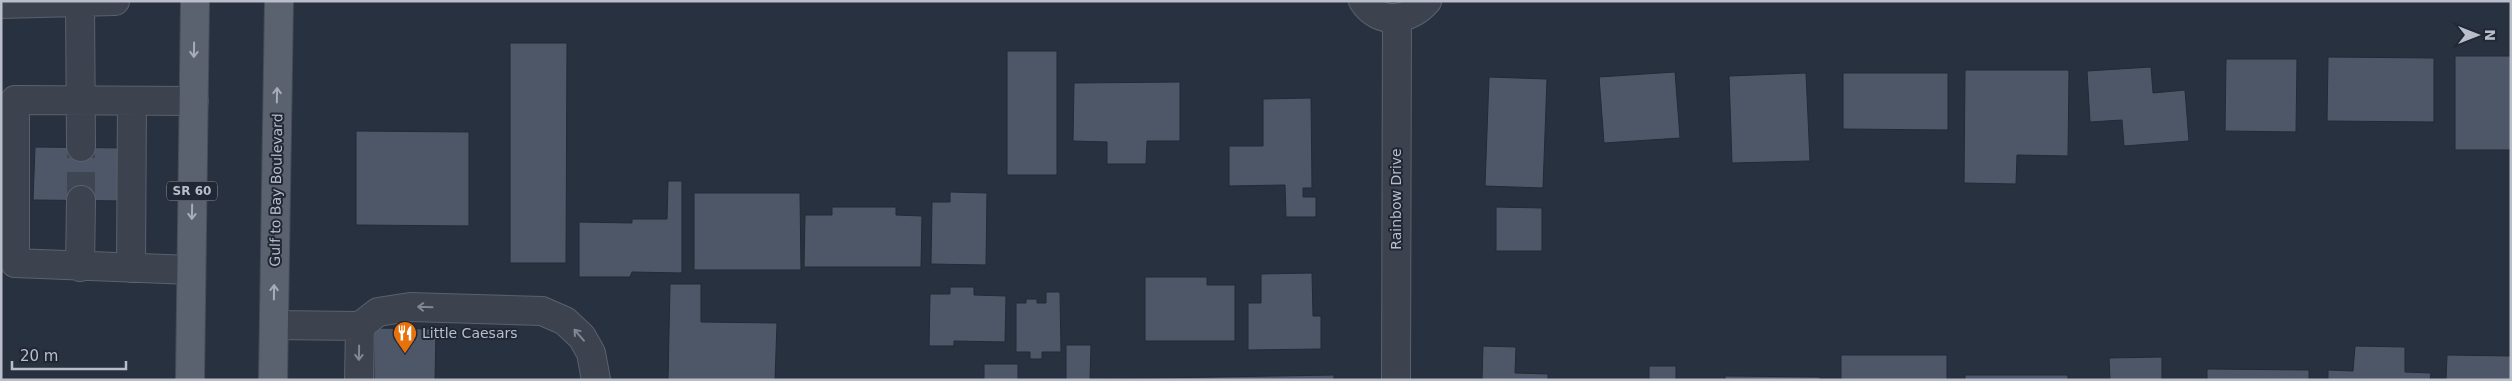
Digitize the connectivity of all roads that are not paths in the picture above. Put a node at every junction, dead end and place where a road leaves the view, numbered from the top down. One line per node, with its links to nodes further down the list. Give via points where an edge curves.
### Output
1 (115, 1): 6 (street)
2 (195, 1): 11 (main road, SR 60, one-way to 11)
3 (278, 1): 17 (main road, Gulf to Bay Boulevard, one-way to 3)
4 (1363, 1): 8 (street, via 1374,12)
5 (1427, 1): 8 (street, via 1420,10)
6 (80, 2): 7 (street); 9 (street)
7 (1, 4)
8 (1397, 19): 23 (street, Rainbow Drive)
9 (81, 100): 10 (street); 12 (street); 14 (street, via 15,100 15,263)
10 (132, 101): 11 (street); 15 (street)
11 (194, 102): 16 (main road, SR 60, one-way to 16)
12 (81, 147)
13 (81, 200): 14 (street)
14 (80, 266): 15 (street)
15 (131, 268): 16 (street)
16 (191, 270): 19 (main road, SR 60)
17 (274, 325): 18 (street); 20 (main road, Gulf to Bay Boulevard)
18 (360, 326): 21 (street, one-way to 21); 22 (street, one-way to 18, via 591,353 582,337 565,321 542,311 410,307 378,312)
19 (190, 380)
20 (273, 380)
21 (359, 380)
22 (596, 380)
23 (1396, 380)

